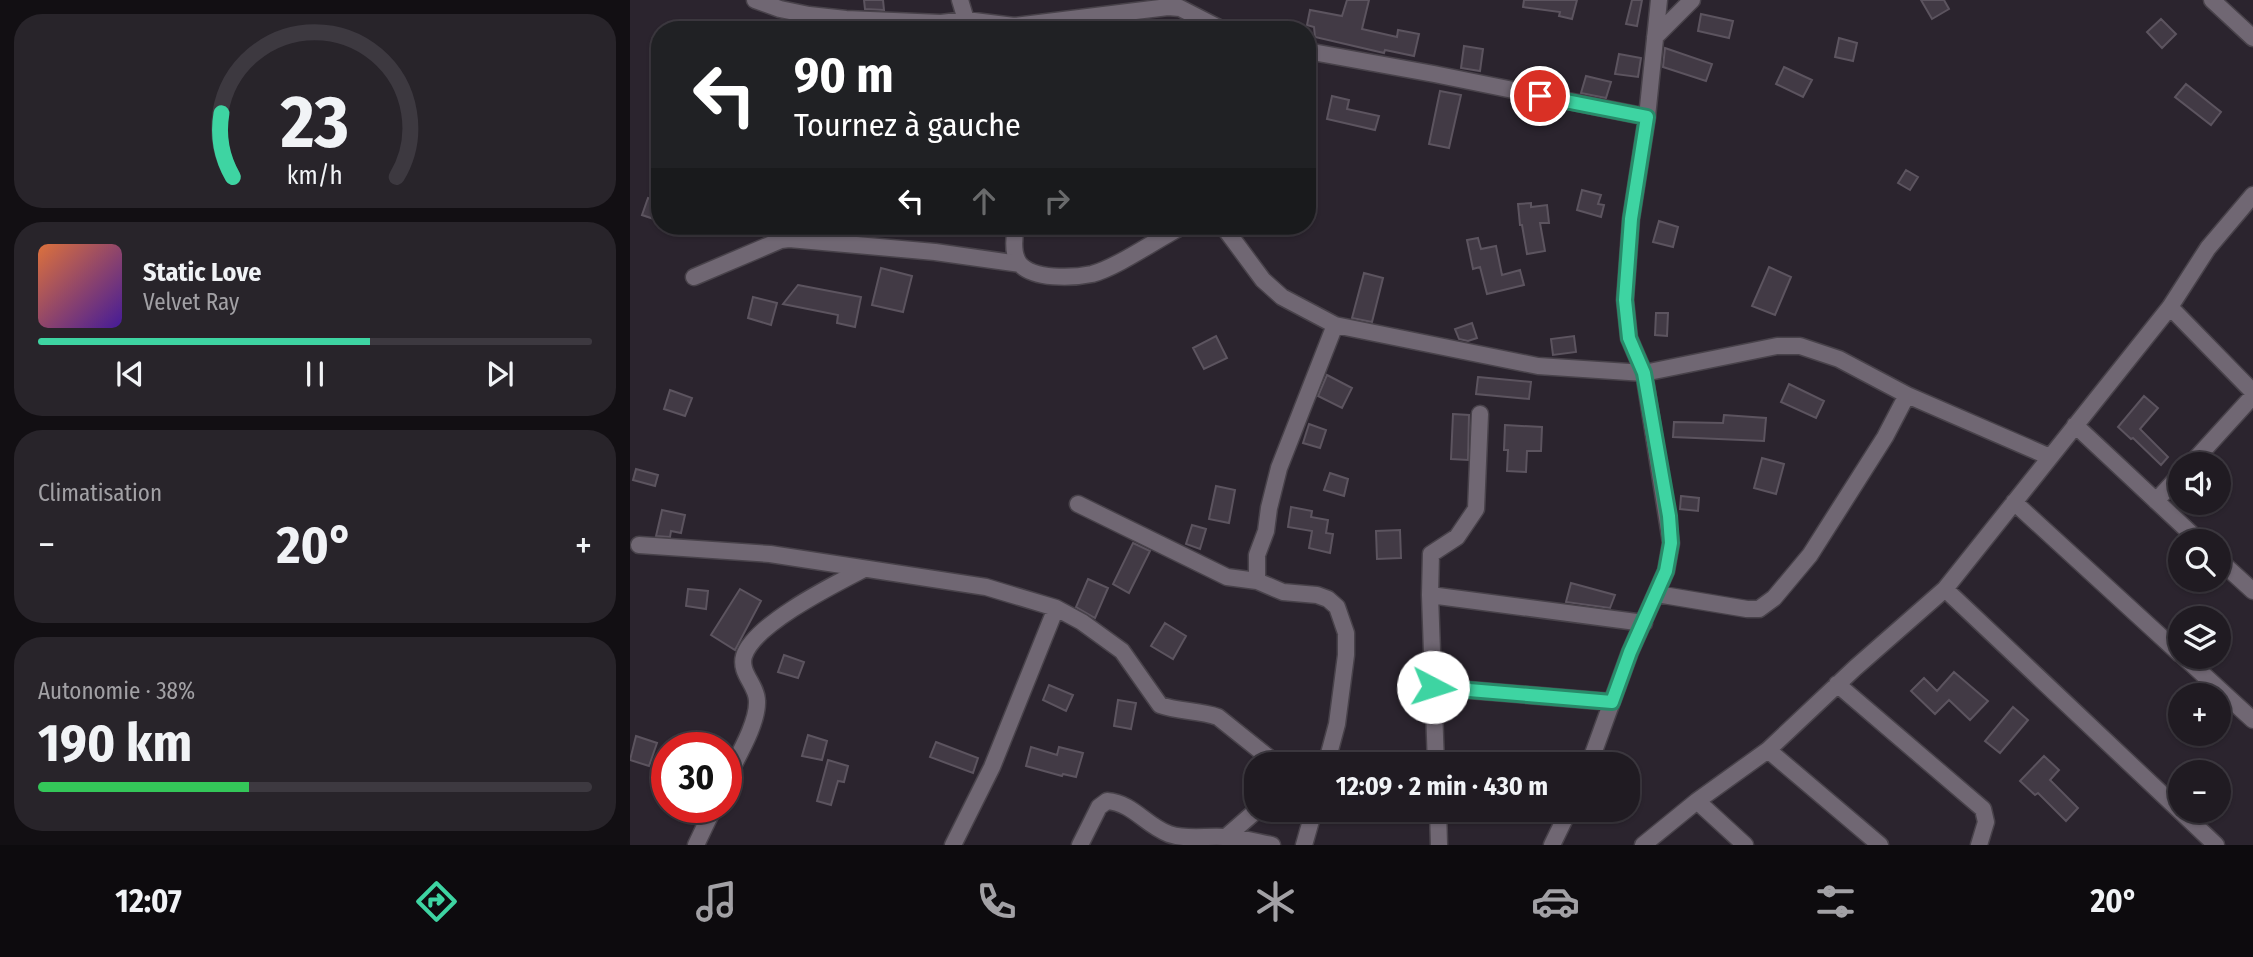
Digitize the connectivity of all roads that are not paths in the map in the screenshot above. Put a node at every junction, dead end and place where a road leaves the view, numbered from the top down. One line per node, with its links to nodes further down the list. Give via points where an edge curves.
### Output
1 (755, 0): 7 (street, via 809,15)
2 (960, 0): 6 (street)
3 (1659, 0): 12 (street)
4 (1692, 0): 12 (street)
5 (2212, 0): 13 (street)
6 (965, 20): 8 (street); 9 (street)
7 (894, 21)
8 (957, 21)
9 (973, 21)
10 (1077, 21): 11 (street, via 1168,7)
11 (1205, 21)
12 (1655, 37): 15 (street)
13 (2253, 38)
14 (1316, 53): 15 (street)
15 (1647, 117): 24 (street, via 1631,219 1625,300 1629,338)
16 (2253, 195): 22 (street, via 2207,248)
17 (1016, 235): 20 (street, via 1015,255)
18 (1167, 235): 20 (street, via 1091,274 1044,275)
19 (1230, 235): 23 (street, via 1263,280 1282,297)
20 (1020, 264): 21 (street, via 789,239)
21 (694, 278)
22 (2170, 307): 25 (street); 28 (street)
23 (1335, 325): 24 (street, via 1538,366); 37 (street, via 1279,468)
24 (1644, 373): 26 (street, via 1777,346 1800,346 1839,359); 44 (street, via 1671,543)
25 (2253, 394): 29 (street)
26 (1907, 395): 30 (street); 44 (street, via 1810,555 1774,598 1759,608 1747,609)
27 (1480, 414): 45 (street, via 1476,509 1457,537 1432,554)
28 (2075, 425): 30 (street); 32 (street)
29 (2202, 452)
30 (2050, 457): 33 (street)
31 (2168, 488): 32 (street)
32 (2156, 501): 35 (street)
33 (2014, 502): 43 (street); 48 (street)
34 (1078, 505): 40 (street)
35 (2186, 529)
36 (639, 545): 38 (street, via 748,551)
37 (1257, 555): 40 (street); 41 (street)
38 (864, 569): 46 (street, via 986,587); 54 (street, via 797,607 750,645 743,669 757,707)
39 (2231, 569): 42 (street)
40 (1227, 577): 41 (street)
41 (1256, 581): 57 (street, via 1283,592 1317,595 1337,607 1346,633 1346,655)
42 (2250, 584)
43 (1945, 589): 50 (street); 78 (street)
44 (1657, 594): 47 (street)
45 (1430, 595): 47 (street); 51 (street)
46 (1056, 608): 56 (street, via 1122,651 1160,705 1218,717); 68 (street, via 992,766)
47 (1644, 623): 52 (street)
48 (2168, 642)
49 (2197, 669): 53 (street)
50 (1837, 684): 55 (street); 77 (street, via 1983,809 1986,822)
51 (1433, 687): 52 (street); 58 (street)
52 (1612, 702): 59 (street)
53 (2253, 720)
54 (742, 745)
55 (1768, 750): 60 (street); 76 (street)
56 (1262, 752)
57 (1329, 752)
58 (1436, 752)
59 (1594, 752)
60 (1697, 801): 74 (street); 75 (street)
61 (1244, 821): 66 (street)
62 (1311, 822): 71 (street)
63 (1438, 822): 72 (street)
64 (1563, 822): 73 (street)
65 (706, 823): 67 (street)
66 (1226, 836): 69 (street, via 1166,833 1130,807 1107,801 1099,807); 70 (street)
67 (696, 845)
68 (953, 845)
69 (1080, 845)
70 (1272, 845)
71 (1304, 845)
72 (1439, 845)
73 (1552, 845)
74 (1645, 845)
75 (1745, 845)
76 (1880, 845)
77 (1979, 845)
78 (2216, 845)

